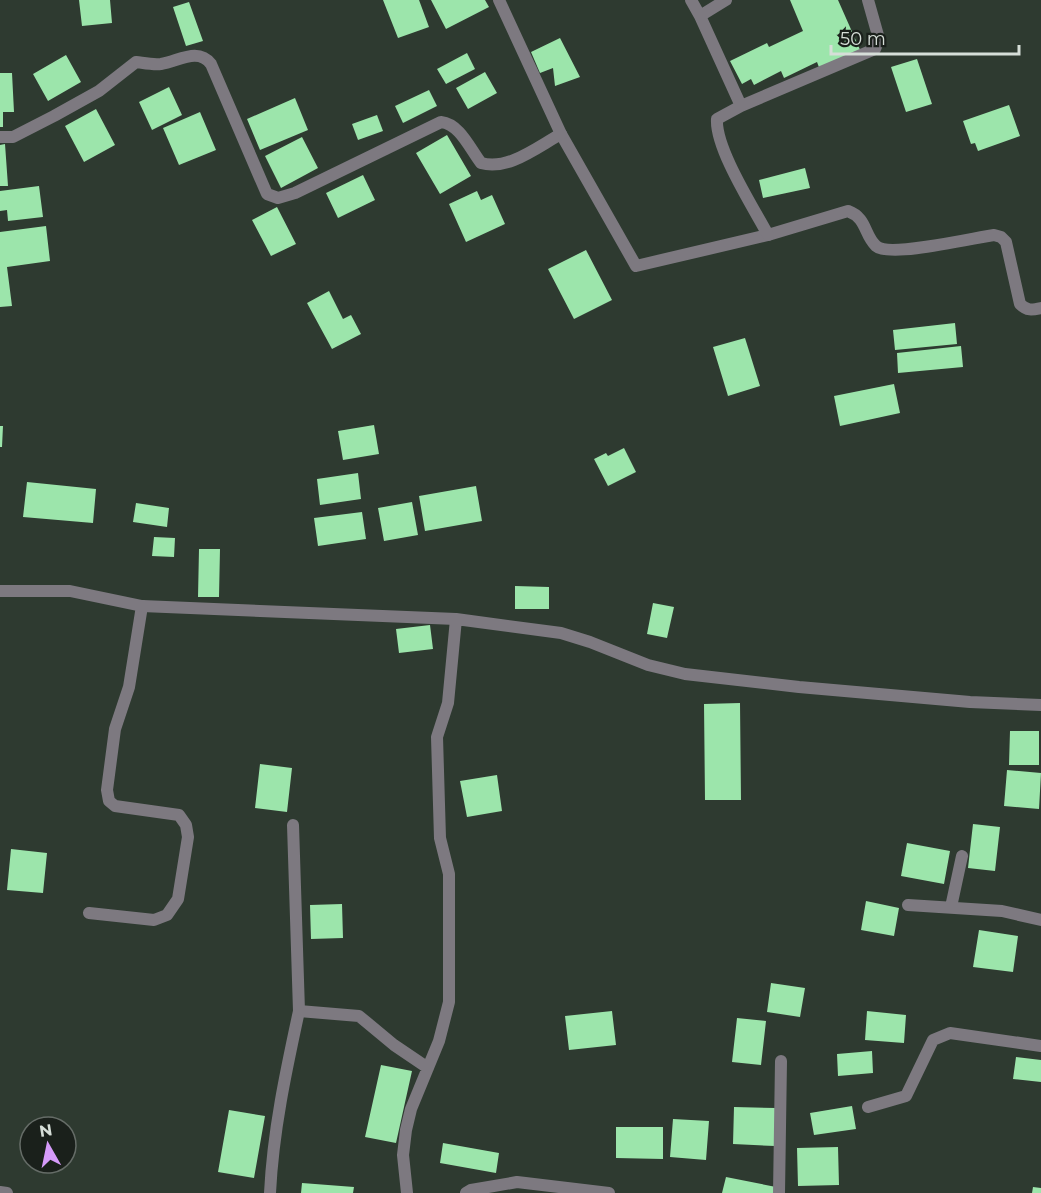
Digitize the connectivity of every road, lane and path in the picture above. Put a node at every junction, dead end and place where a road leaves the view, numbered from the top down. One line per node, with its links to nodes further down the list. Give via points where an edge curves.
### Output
1 (499, 0): 7 (street)
2 (691, 0): 5 (street)
3 (726, 0): 5 (street)
4 (868, 0): 6 (street, via 879,39 875,49)
5 (700, 15): 6 (street)
6 (741, 106): 9 (street, via 717,119 717,131)
7 (561, 134): 8 (street, via 503,165 492,166 481,164 456,128 441,122 278,198 267,194 211,64 197,55 158,65 136,62 99,91 54,116 13,136); 9 (street, via 636,266)
8 (0, 137)
9 (768, 235): 10 (street, via 849,211 856,214 876,246 886,251 994,234 1006,242 1020,304 1025,309)
10 (1041, 308)
11 (0, 591): 12 (street, via 70,591)
12 (142, 606): 13 (street); 19 (street, via 129,687 115,729 107,790 109,801 115,806 179,815 186,825 188,837 178,899 167,915 154,920)
13 (456, 619): 14 (street, via 561,633 648,665 685,674 811,688); 24 (street, via 448,703 437,737 440,838 448,874 449,1002)
14 (1041, 705)
15 (293, 825): 21 (street)
16 (962, 856): 18 (street)
17 (908, 905): 18 (street)
18 (951, 906): 20 (street)
19 (89, 914)
20 (1041, 920)
21 (299, 1011): 24 (street, via 359,1016); 28 (street, via 283,1085)
22 (1041, 1046): 25 (street, via 950,1033 933,1040 906,1096)
23 (781, 1061): 32 (street)
24 (428, 1068): 29 (street, via 406,1130 403,1155)
25 (868, 1107)
26 (0, 1192): 27 (street)
27 (7, 1193)
28 (270, 1193)
29 (407, 1193)
30 (466, 1193): 31 (street, via 517,1182)
31 (609, 1193)
32 (779, 1193)

